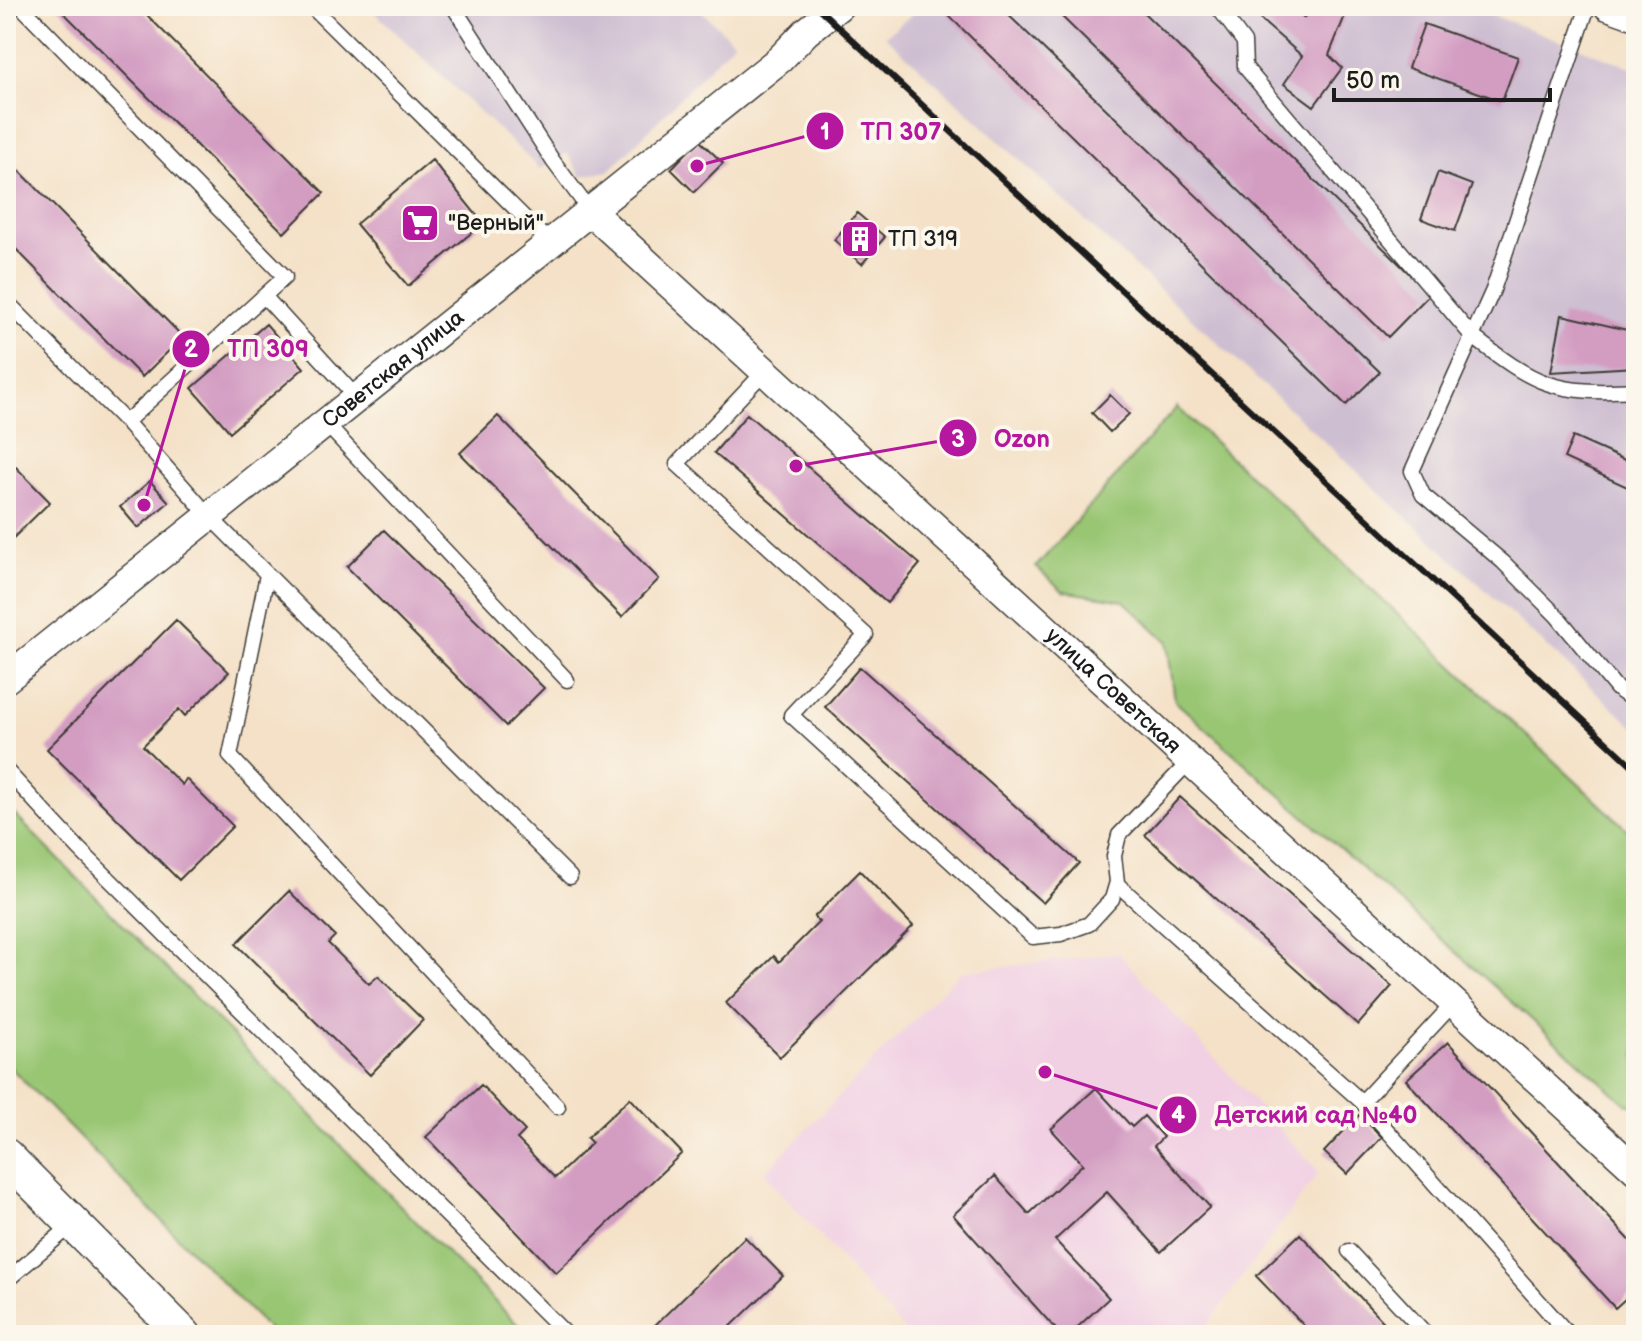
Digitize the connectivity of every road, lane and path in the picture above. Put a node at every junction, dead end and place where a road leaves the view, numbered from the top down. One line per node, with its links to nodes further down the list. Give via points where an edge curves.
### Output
1 (21, 6): 11 (lane, via 285,277)
2 (311, 6): 10 (lane)
3 (453, 6): 9 (lane)
4 (839, 6): 9 (street, Советская улица)
5 (1217, 6): 13 (lane, via 1244,42 1245,67)
6 (1588, 6): 13 (lane, via 1493,290)
7 (1608, 6): 8 (street)
8 (1636, 16)
9 (590, 211): 10 (street, Советская улица); 14 (street, улица Советская)
10 (550, 243): 16 (street, Советская улица)
11 (264, 296): 16 (lane); 17 (lane)
12 (6, 301): 17 (lane)
13 (1472, 336): 15 (lane, via 1515,369 1550,386 1591,393); 23 (lane, via 1412,471 1417,483 1423,495 1503,562 1557,616 1617,689)
14 (764, 372): 24 (street, улица Советская); 27 (lane, via 677,464 866,635 791,715 1033,937 1089,924 1112,899)
15 (1636, 390)
16 (357, 398): 18 (street, Советская улица)
17 (126, 422): 19 (lane)
18 (325, 423): 19 (street, Советская улица); 22 (lane)
19 (209, 516): 20 (lane); 21 (street, Советская улица)
20 (267, 575): 26 (lane); 30 (lane, via 230,756)
21 (6, 679)
22 (567, 680)
23 (1636, 702)
24 (1189, 762): 27 (lane, via 1119,835 1114,856); 28 (street, улица Советская)
25 (6, 770): 37 (lane)
26 (570, 877)
27 (1117, 884): 29 (lane)
28 (1453, 1004): 29 (lane); 32 (street, улица Советская)
29 (1362, 1102): 39 (lane)
30 (558, 1107)
31 (6, 1156): 33 (street)
32 (1636, 1170)
33 (73, 1223): 35 (lane); 36 (street)
34 (1349, 1251): 38 (lane)
35 (6, 1281)
36 (184, 1335)
37 (567, 1335)
38 (1427, 1335)
39 (1569, 1335)

